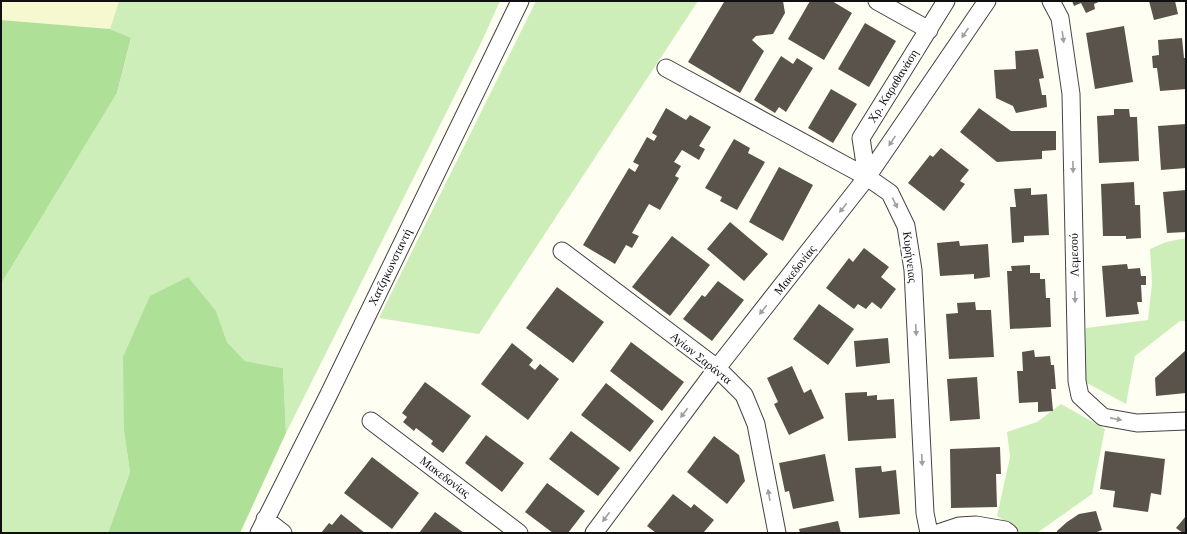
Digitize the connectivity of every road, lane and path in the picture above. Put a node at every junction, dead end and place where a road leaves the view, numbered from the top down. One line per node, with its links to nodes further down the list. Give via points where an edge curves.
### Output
1 (520, 1): 13 (street, Χατζηκωνσταντή)
2 (876, 1): 6 (street)
3 (946, 1): 6 (street, Χρ. Καραθανάση)
4 (987, 1): 8 (street, Μακεδονίας, one-way to 8)
5 (1050, 1): 12 (street, Λεμεσού, one-way to 12, via 1060,18 1071,94 1077,381 1080,396 1103,417 1137,423)
6 (929, 30): 8 (street, Χρ. Καραθανάση, via 861,138)
7 (666, 68): 8 (street, Κυρήνειας)
8 (867, 177): 10 (street, Μακεδονίας, one-way to 10); 18 (street, Κυρήνειας, one-way to 18, via 890,193 906,226 913,270 925,513)
9 (562, 251): 10 (street, Αγίων Σαράντα)
10 (717, 368): 16 (street, Μακεδονίας, one-way to 16); 17 (street, Αγίων Σαράντα, one-way to 10, via 756,424 744,395)
11 (372, 421): 15 (street, Μακεδονίας)
12 (1186, 421)
13 (262, 526): 14 (street)
14 (283, 533)
15 (519, 533)
16 (594, 533)
17 (776, 533)
18 (929, 533)
19 (938, 533): 20 (street, via 959,526 976,525)
20 (1009, 533)

